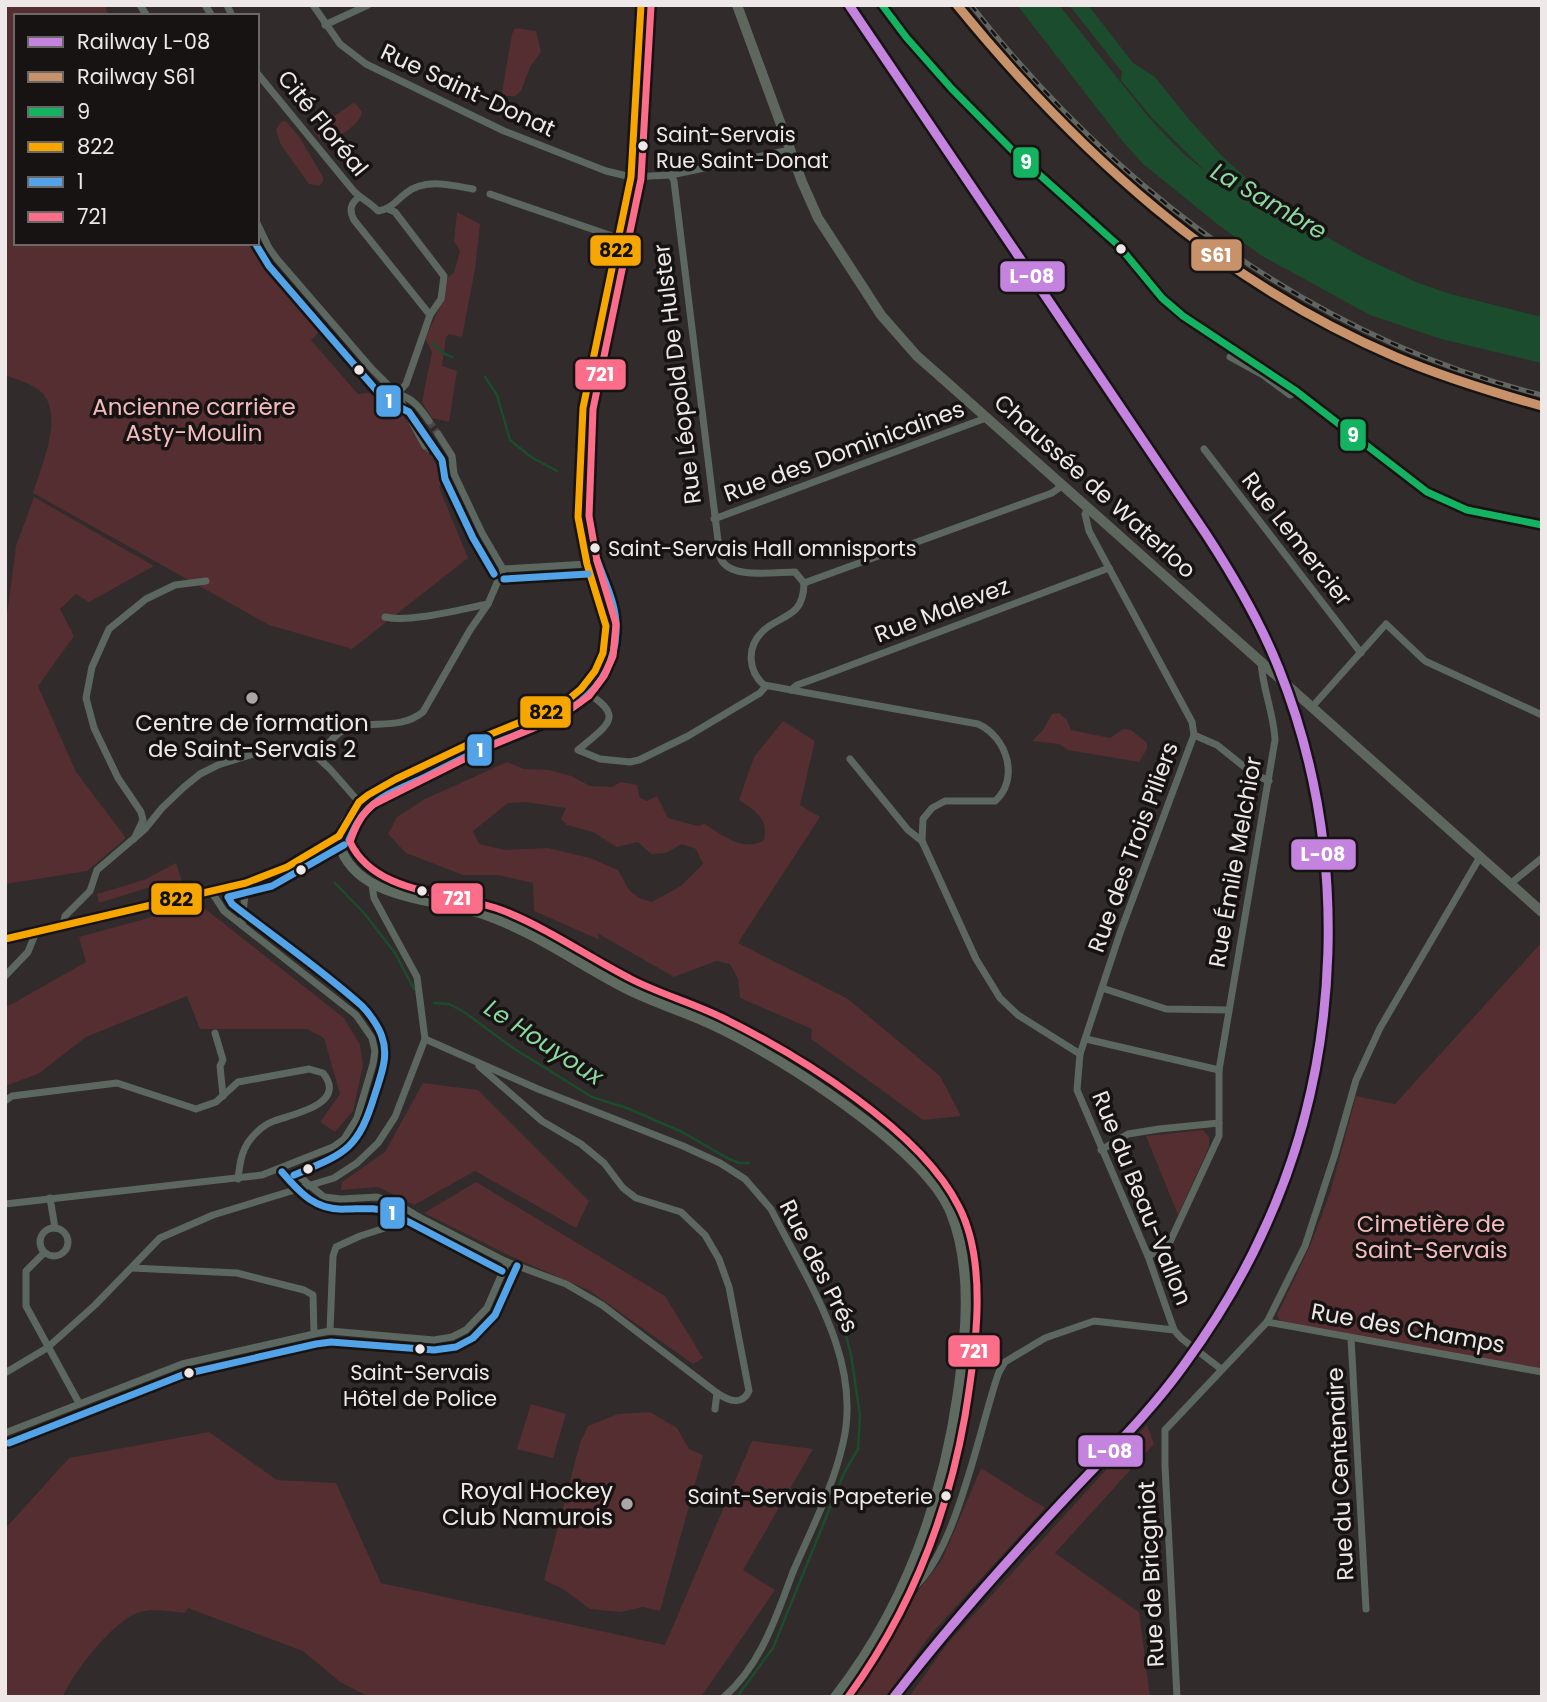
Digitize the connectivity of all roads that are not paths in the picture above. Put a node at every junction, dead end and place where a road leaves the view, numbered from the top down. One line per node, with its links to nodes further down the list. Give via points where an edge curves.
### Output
1 (313, 5): 6 (street, Rue Saint-Donat)
2 (368, 5): 6 (street)
3 (641, 5): 10 (main road)
4 (737, 5): 8 (main road, Chaussée de Waterloo)
5 (882, 5): 19 (main road, via 951,88 1119,246 1168,303)
6 (325, 25): 10 (street, Rue Saint-Donat, via 366,64 504,131)
7 (259, 75): 13 (street, Cité Floréal)
8 (790, 150): 9 (street, Rue Saint-Donat); 21 (main road, Chaussée de Waterloo, via 818,218 881,316 917,356)
9 (671, 174): 10 (street, Rue Saint-Donat); 30 (street, Rue Léopold De Hulster)
10 (631, 177): 16 (main road)
11 (473, 189): 14 (street, via 423,183)
12 (490, 194): 16 (street)
13 (359, 197): 14 (street, Cité Floréal, via 369,200 378,211); 17 (street, Cité Floréal, via 351,206 354,220)
14 (388, 209): 17 (street, Cité Floréal, via 444,276 441,299)
15 (259, 227): 20 (street, via 277,259)
16 (618, 238): 32 (main road, via 583,408 578,517)
17 (430, 315): 20 (street, Cité Floréal, via 406,384)
18 (1230, 357): 19 (street, via 1290,395)
19 (1296, 391): 31 (main road, via 1434,496 1467,510)
20 (397, 394): 22 (street, via 417,404); 24 (street)
21 (986, 418): 28 (main road, Chaussée de Waterloo); 30 (street, Rue des Dominicaines)
22 (429, 421)
23 (438, 434): 27 (street, via 452,456)
24 (425, 446)
25 (1204, 449): 39 (street, Rue Lemercier)
26 (436, 456): 27 (street)
27 (454, 474): 34 (street)
28 (1063, 485): 29 (main road, Chaussée de Waterloo); 36 (street, via 1052,493)
29 (1088, 508): 33 (street, Rue des Trois Piliers, via 1089,531); 40 (main road, Chaussée de Waterloo)
30 (714, 520): 36 (street, Rue Léopold De Hulster, via 720,557 727,568 735,572 795,572)
31 (1542, 525)
32 (587, 564): 34 (street); 42 (main road, via 606,633 603,653)
33 (1109, 568): 43 (street, Rue Malevez); 46 (street, Rue des Trois Piliers, via 1192,722)
34 (503, 569): 37 (street)
35 (206, 581): 52 (street, via 175,585 146,599 109,629 92,667 86,698 94,729 143,820)
36 (804, 583): 41 (street, via 804,595 796,608 754,643 752,671)
37 (488, 604): 38 (street); 47 (street, via 423,712 414,720 343,731)
38 (385, 617)
39 (1361, 653): 44 (street); 45 (street, via 1386,624 1425,661)
40 (1261, 660): 44 (main road, Chaussée de Waterloo); 49 (street, Rue Émile Melchior, via 1275,722)
41 (766, 686): 42 (street, via 688,736 630,762 600,759 578,750 604,728 609,715 602,702); 43 (street)
42 (581, 690): 50 (main road, via 553,709 396,779)
43 (791, 691): 53 (street, via 978,724 993,733 1006,754 1002,794 995,801 945,801 932,808 923,819)
44 (1312, 707): 54 (main road, Chaussée de Waterloo)
45 (1542, 715)
46 (1194, 735): 49 (street, via 1217,745); 66 (street, Rue des Trois Piliers)
47 (318, 758): 50 (street); 52 (street, via 291,745 218,765 184,787)
48 (850, 758): 53 (street)
49 (1269, 781): 67 (street, Rue Émile Melchior)
50 (359, 802): 51 (main road)
51 (339, 836): 56 (main road, via 287,867); 58 (main road, via 348,862)
52 (134, 839): 61 (street, via 97,870 90,891 65,916)
53 (922, 841): 71 (street, via 976,958 1000,998 1017,1015)
54 (1480, 857): 57 (main road, Chaussée de Waterloo); 88 (street, Rue de Bricgniot, via 1380,1028 1356,1080 1305,1246)
55 (1542, 858): 57 (street)
56 (246, 883): 59 (main road); 62 (street)
57 (1510, 884): 60 (main road, Chaussée de Waterloo)
58 (372, 885): 69 (street, via 374,898 417,977); 101 (main road, via 481,913 527,932 629,990 748,1042 876,1129 941,1195 956,1231 965,1280 962,1358 953,1423 931,1513)
59 (211, 891): 61 (main road); 62 (street, via 224,911)
60 (1542, 912)
61 (63, 925): 63 (main road)
62 (242, 925): 78 (street, via 356,1014 375,1051 358,1118 344,1139)
63 (36, 932): 64 (main road); 65 (street, via 28,952)
64 (5, 939)
65 (5, 976)
66 (1102, 988): 67 (street, via 1166,1009); 70 (street, Rue des Trois Piliers)
67 (1229, 1010): 73 (street, Rue Émile Melchior)
68 (215, 1033): 74 (street, via 223,1060)
69 (425, 1039): 72 (street, Rue des Prés); 87 (street, via 395,1117 357,1163 334,1178 214,1215 160,1238)
70 (1086, 1039): 71 (street, Rue des Trois Piliers); 73 (street)
71 (1080, 1054): 77 (street, Rue du Beau-Vallon, via 1077,1090)
72 (467, 1058): 97 (street, via 542,1121 604,1163 629,1193 681,1212 705,1235 729,1287 750,1391 736,1401); 103 (street, Rue des Prés, via 683,1146 745,1179 771,1209 832,1331 845,1371 848,1402 836,1470 752,1668)
73 (1219, 1070): 76 (street, Rue Émile Melchior)
74 (223, 1096): 75 (street, via 196,1108 117,1083 73,1086); 79 (street, via 238,1082 309,1069 327,1079 328,1095 322,1102 273,1121 246,1144)
75 (5, 1101)
76 (1219, 1123): 77 (street, via 1128,1134); 85 (street, Rue Émile Melchior, via 1219,1136 1168,1246)
77 (1101, 1150): 85 (street, Rue du Beau-Vallon)
78 (290, 1165): 79 (street); 82 (street, bridge, via 324,1197 377,1197)
79 (238, 1178): 80 (street)
80 (50, 1198): 81 (street); 83 (street)
81 (7, 1206)
82 (419, 1217): 86 (street); 90 (street, via 336,1247)
83 (55, 1228): 84 (street, via 40,1238); 84 (street, via 65,1234 67,1247 59,1255)
84 (44, 1252): 93 (street, via 26,1271 26,1306)
85 (1148, 1256): 89 (street, Rue du Beau-Vallon)
86 (507, 1262): 90 (street, via 487,1308 466,1330 452,1337 434,1340); 97 (street, via 566,1284 602,1305)
87 (132, 1268): 91 (street, via 237,1273 303,1290 313,1295); 93 (street)
88 (1267, 1322): 92 (street, Rue des Champs); 94 (street, Rue de Bricgniot)
89 (1174, 1330): 94 (street); 101 (street, via 1094,1321 1045,1338 1005,1362 947,1538 921,1580)
90 (326, 1332): 91 (street)
91 (314, 1334): 98 (street, via 182,1364)
92 (1352, 1338): 95 (street, Rue des Champs); 102 (street, Rue du Centenaire)
93 (47, 1348): 96 (street); 98 (street)
94 (1218, 1366): 105 (street, Rue de Bricgniot, via 1165,1430)
95 (1542, 1372)
96 (5, 1373)
97 (717, 1393): 99 (street)
98 (79, 1403): 100 (street)
99 (715, 1409)
100 (5, 1433)
101 (897, 1598): 104 (main road, via 871,1647)
102 (1366, 1609)
103 (724, 1697)
104 (835, 1697)
105 (1177, 1697)

